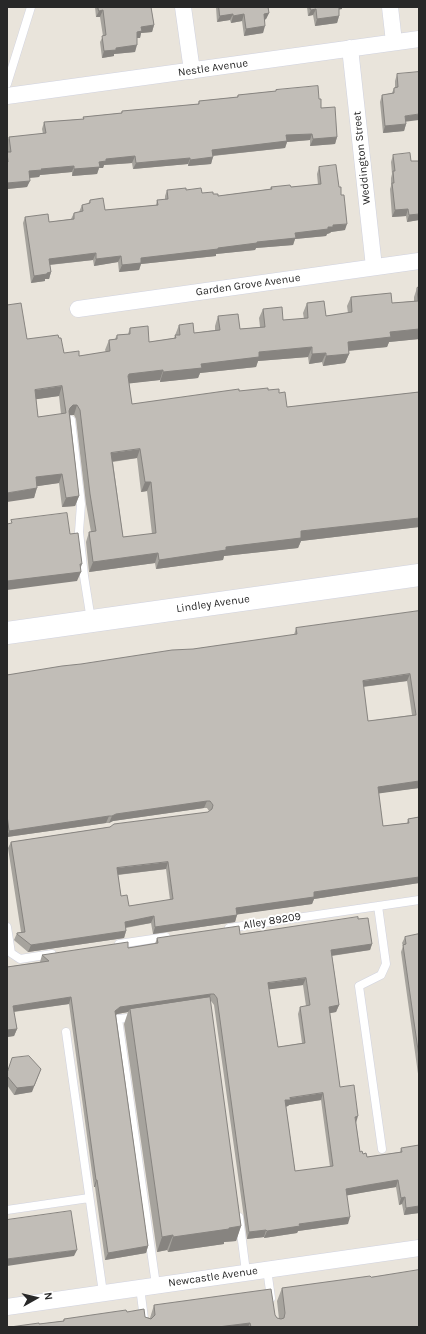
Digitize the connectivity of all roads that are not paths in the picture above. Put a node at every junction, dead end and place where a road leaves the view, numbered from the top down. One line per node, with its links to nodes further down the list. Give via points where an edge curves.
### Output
1 (31, 7): 8 (lane)
2 (183, 7): 7 (street)
3 (390, 7): 5 (street)
4 (419, 38): 5 (street, Nestle Avenue)
5 (394, 42): 6 (street, Nestle Avenue)
6 (350, 48): 7 (street, Nestle Avenue); 11 (street, Weddington Street)
7 (192, 71): 9 (street, Nestle Avenue)
8 (7, 84)
9 (7, 96)
10 (419, 261): 11 (street, Garden Grove Avenue)
11 (374, 267): 12 (street, Garden Grove Avenue)
12 (78, 309)
13 (72, 420): 15 (lane, via 81,504 79,532)
14 (419, 575): 15 (main road, Lindley Avenue)
15 (91, 621): 16 (main road, Lindley Avenue)
16 (7, 633)
17 (419, 900): 18 (lane, Alley 89209)
18 (378, 906): 20 (lane, Alley 89209); 26 (lane, via 386,964 380,975 359,986)
19 (7, 927): 23 (lane, via 11,953 20,959)
20 (222, 929)
21 (176, 936): 22 (lane)
22 (113, 945)
23 (59, 953)
24 (148, 1015): 33 (lane, via 118,1019)
25 (66, 1032): 27 (lane)
26 (382, 1149)
27 (89, 1198): 28 (lane); 35 (lane)
28 (7, 1210)
29 (238, 1211): 32 (lane)
30 (419, 1248): 31 (street, Newcastle Avenue)
31 (267, 1270): 32 (street, Newcastle Avenue); 36 (lane)
32 (246, 1272): 33 (street, Newcastle Avenue)
33 (156, 1285): 34 (street, Newcastle Avenue)
34 (140, 1287): 35 (street, Newcastle Avenue); 38 (lane)
35 (103, 1293): 37 (street, Newcastle Avenue)
36 (272, 1306)
37 (7, 1307)
38 (144, 1327)

